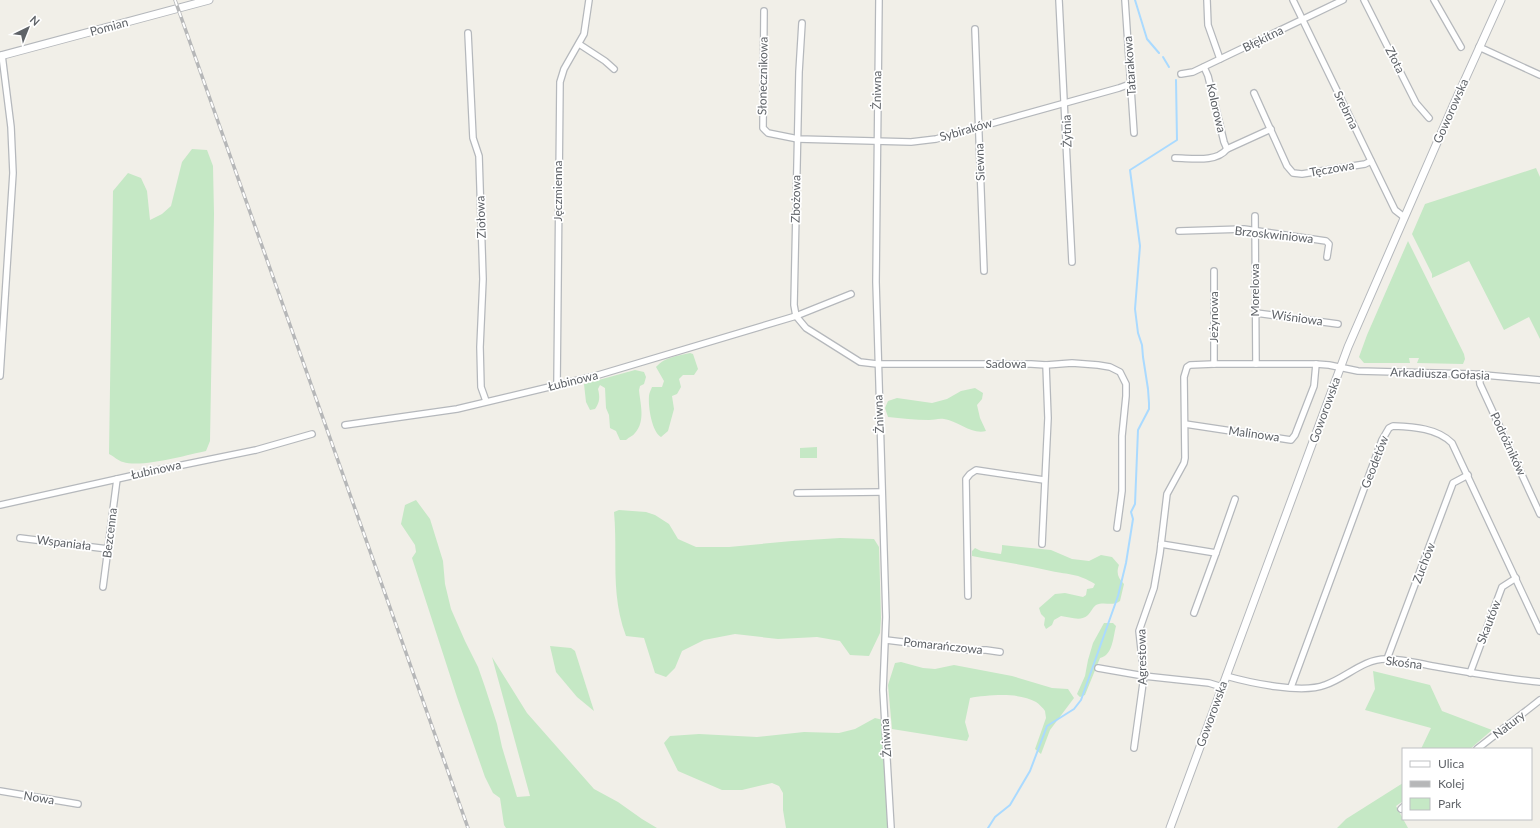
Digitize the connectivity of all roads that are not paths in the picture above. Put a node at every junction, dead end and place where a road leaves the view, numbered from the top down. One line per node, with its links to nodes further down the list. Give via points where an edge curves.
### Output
1 (209, 0): 20 (street, Pomian)
2 (589, 0): 17 (street, Jęczmienna, via 584,34)
3 (879, 0): 34 (street, Żniwna)
4 (1060, 0): 28 (street, Żytnia)
5 (1125, 0): 26 (street, Tatarakowa)
6 (1207, 0): 21 (street, via 1208,25)
7 (1292, 0): 13 (street, Srebrna)
8 (1344, 0): 13 (street, Błękitna)
9 (1364, 0): 29 (street, Złota, via 1416,103)
10 (1434, 0): 18 (street)
11 (1501, 0): 19 (street, Goworowska)
12 (764, 11): 33 (street, Słonecznikowa, via 763,128 768,133)
13 (1302, 20): 21 (street, Błękitna); 37 (street, Srebrna)
14 (802, 24): 33 (street, Zbożowa)
15 (975, 29): 30 (street, Siewna)
16 (468, 33): 60 (street, Ziołowa, via 473,138 479,156 484,279 480,347 481,388)
17 (579, 44): 23 (street); 59 (street, Jęczmienna, via 564,69 560,82)
18 (1461, 47)
19 (1480, 47): 25 (street); 39 (street, Goworowska)
20 (1, 56): 57 (street, via 11,127 14,173)
21 (1220, 59): 22 (street, Błękitna)
22 (1204, 67): 24 (street, Błękitna); 35 (street, Kolorowa)
23 (614, 69)
24 (1181, 74)
25 (1540, 75)
26 (1130, 84): 28 (street, Sybiraków); 32 (street, Tatarakowa)
27 (1254, 93): 31 (street, Tęczowa)
28 (1065, 103): 30 (street, Sybiraków); 43 (street, Żytnia)
29 (1429, 118)
30 (979, 126): 34 (street, Sybiraków, via 924,141); 45 (street, Siewna)
31 (1271, 130): 35 (street); 37 (street, Tęczowa, via 1287,166 1293,173 1302,174)
32 (1134, 132)
33 (798, 139): 34 (street, Sybiraków); 48 (street, Zbożowa, via 794,305)
34 (876, 140): 50 (street, Żniwna)
35 (1227, 149): 36 (street, via 1220,156 1212,158)
36 (1175, 158)
37 (1371, 161): 39 (street, Srebrna, via 1395,210)
38 (1254, 216): 41 (street, Morelowa)
39 (1404, 217): 55 (street, Goworowska)
40 (1179, 231): 41 (street, Brzoskwiniowa)
41 (1255, 231): 42 (street, Brzoskwiniowa, via 1326,241 1329,243); 47 (street, Morelowa)
42 (1327, 257)
43 (1072, 262)
44 (1214, 270): 51 (street, Jeżynowa)
45 (984, 271)
46 (851, 294): 48 (street)
47 (1256, 313): 49 (street, Wiśniowa); 52 (street, Morelowa)
48 (796, 316): 50 (street, Sadowa, via 806,328 860,362); 59 (street, Łubinowa, via 651,360)
49 (1338, 324)
50 (877, 364): 54 (street, Sadowa); 67 (street, Żniwna)
51 (1214, 364): 52 (street); 61 (street, Agrestowa, via 1190,365 1185,369)
52 (1256, 364): 53 (street)
53 (1316, 364): 55 (street); 61 (street, Malinowa, via 1314,386 1291,440)
54 (1046, 365): 66 (street, via 1048,418); 72 (street, Sadowa, via 1072,363 1110,367 1120,372 1126,384 1122,436 1122,491)
55 (1340, 368): 56 (street, Arkadiusza Gołasia, via 1358,372); 89 (street, Goworowska)
56 (1478, 374): 58 (street, Arkadiusza Gołasia); 71 (street, Podróżników, via 1480,384)
57 (0, 376)
58 (1540, 380)
59 (557, 385): 60 (street, Łubinowa)
60 (486, 401): 62 (street, Łubinowa, via 457,408)
61 (1185, 424): 75 (street, Agrestowa, via 1184,461 1167,494)
62 (345, 425)
63 (312, 434): 65 (street, Łubinowa, via 256,450)
64 (1468, 475): 78 (street, Geodetów); 85 (street, Zuchów, via 1453,483); 92 (street, Geodetów, via 1452,443 1441,434 1402,426 1389,428 1382,440)
65 (117, 479): 70 (street, Łubinowa); 76 (street, Bezcenna)
66 (1044, 480): 74 (street); 80 (street, via 976,470 966,479)
67 (882, 492): 68 (street); 83 (street, Żniwna)
68 (797, 493)
69 (1235, 499): 77 (street)
70 (0, 505)
71 (1540, 514)
72 (1117, 528)
73 (20, 538): 76 (street, Wspaniała)
74 (1042, 544)
75 (1161, 544): 77 (street); 88 (street, Agrestowa, via 1154,588 1139,631)
76 (108, 549): 79 (street, Bezcenna)
77 (1216, 553): 81 (street)
78 (1516, 578): 82 (street, Geodetów); 87 (street, Skautów, via 1502,587)
79 (103, 587)
80 (968, 596)
81 (1194, 613)
82 (1540, 631)
83 (886, 640): 84 (street, Pomarańczowa); 98 (street, Żniwna, via 883,690)
84 (1000, 652)
85 (1387, 659): 87 (street, Skośna); 92 (street, Skośna, via 1368,663 1317,688)
86 (1098, 668): 88 (street)
87 (1470, 673): 90 (street, Skośna)
88 (1144, 676): 91 (street); 94 (street, Agrestowa)
89 (1226, 676): 91 (street, Goworowska); 92 (street, Skośna)
90 (1540, 682)
91 (1222, 686): 99 (street, Goworowska)
92 (1291, 687)
93 (1540, 700): 95 (street, Natury)
94 (1134, 748)
95 (1478, 748)
96 (0, 791): 97 (street, Nowa)
97 (78, 804)
98 (890, 828)
99 (1170, 828)

